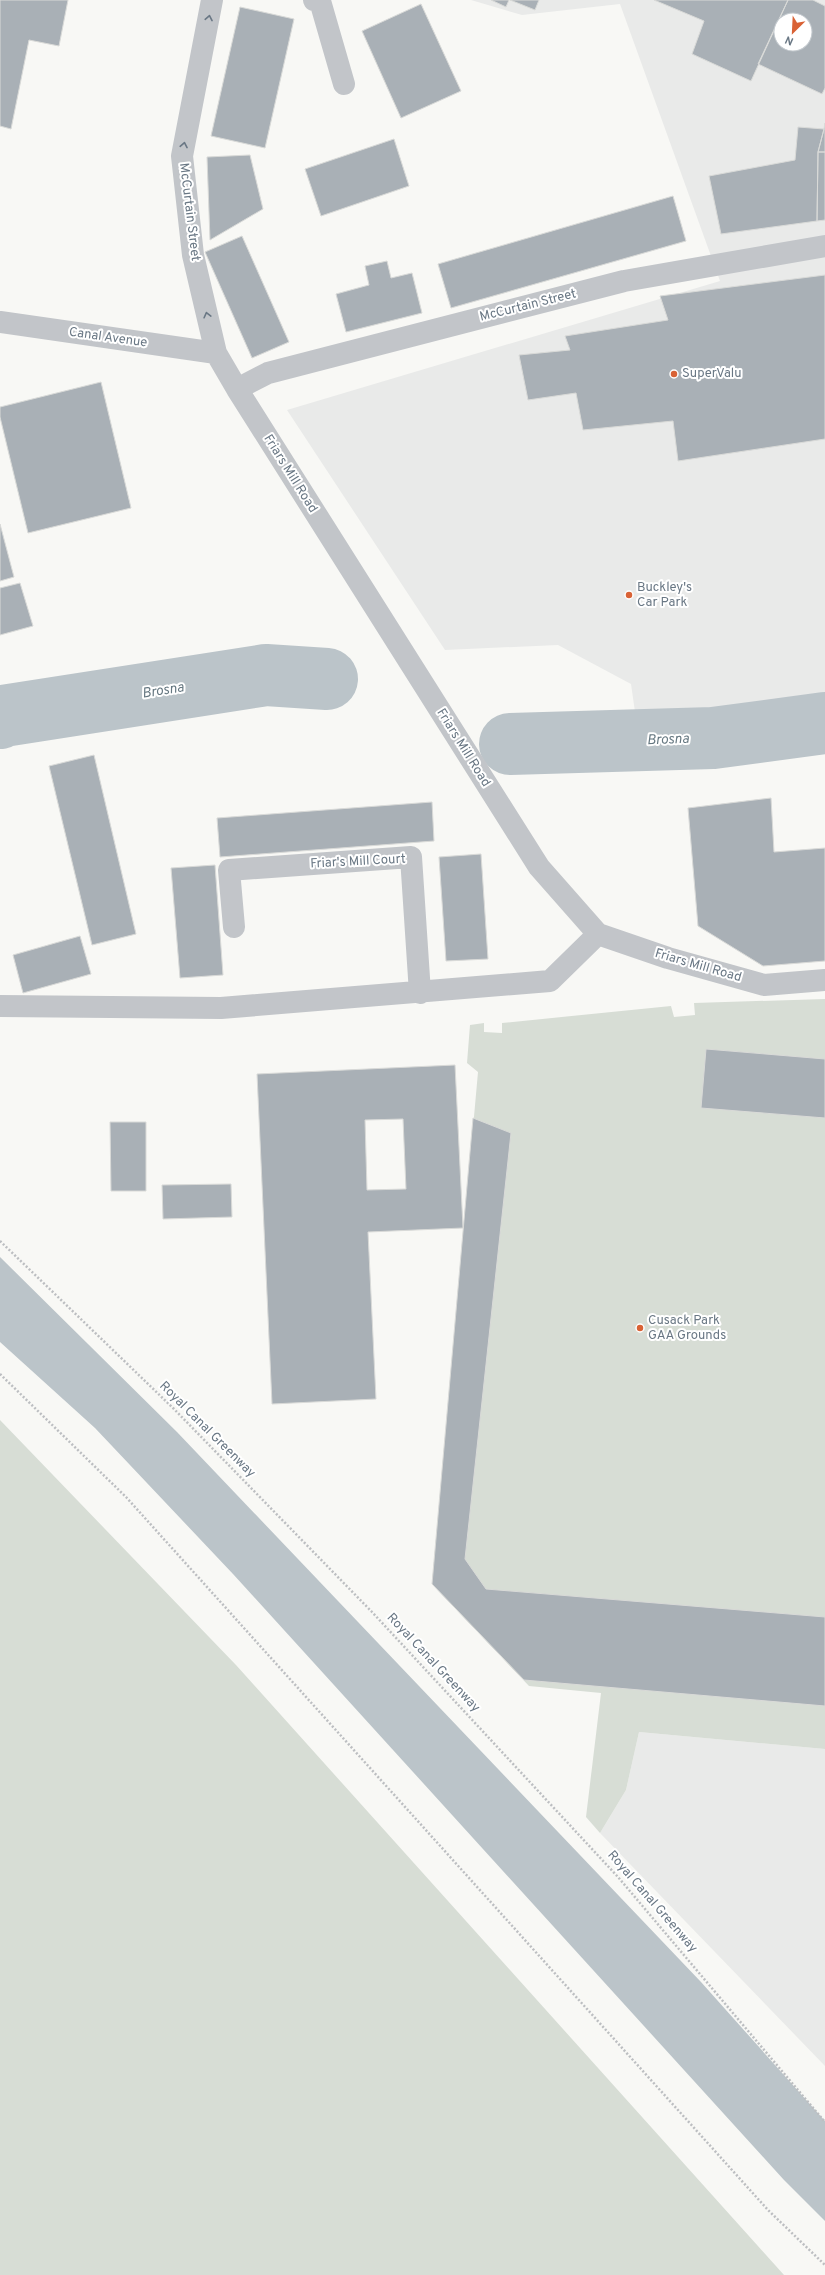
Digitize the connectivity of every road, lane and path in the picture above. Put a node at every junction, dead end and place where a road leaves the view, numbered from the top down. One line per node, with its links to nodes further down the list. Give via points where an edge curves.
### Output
1 (212, 0): 6 (street, McCurtain Street, one-way to 1, via 193,255 182,156)
2 (314, 0): 3 (street, via 320,1)
3 (344, 84)
4 (825, 246): 7 (street, McCurtain Street, via 624,281 268,373)
5 (0, 322): 6 (street, Canal Avenue)
6 (216, 353): 7 (street, Friars Mill Road)
7 (237, 389): 9 (street, Friars Mill Road, via 539,867)
8 (234, 927): 11 (street, Friar's Mill Court, via 229,870 411,856)
9 (598, 934): 10 (street, Friars Mill Road, via 668,958 764,985); 11 (street, via 550,981)
10 (825, 980)
11 (420, 993): 12 (street, via 220,1008)
12 (0, 1006)
13 (0, 1241): 15 (path, Royal Canal Greenway, via 174,1409 383,1624 618,1877)
14 (0, 1374): 16 (path, via 126,1497 768,2210)
15 (825, 2122)
16 (825, 2265)

